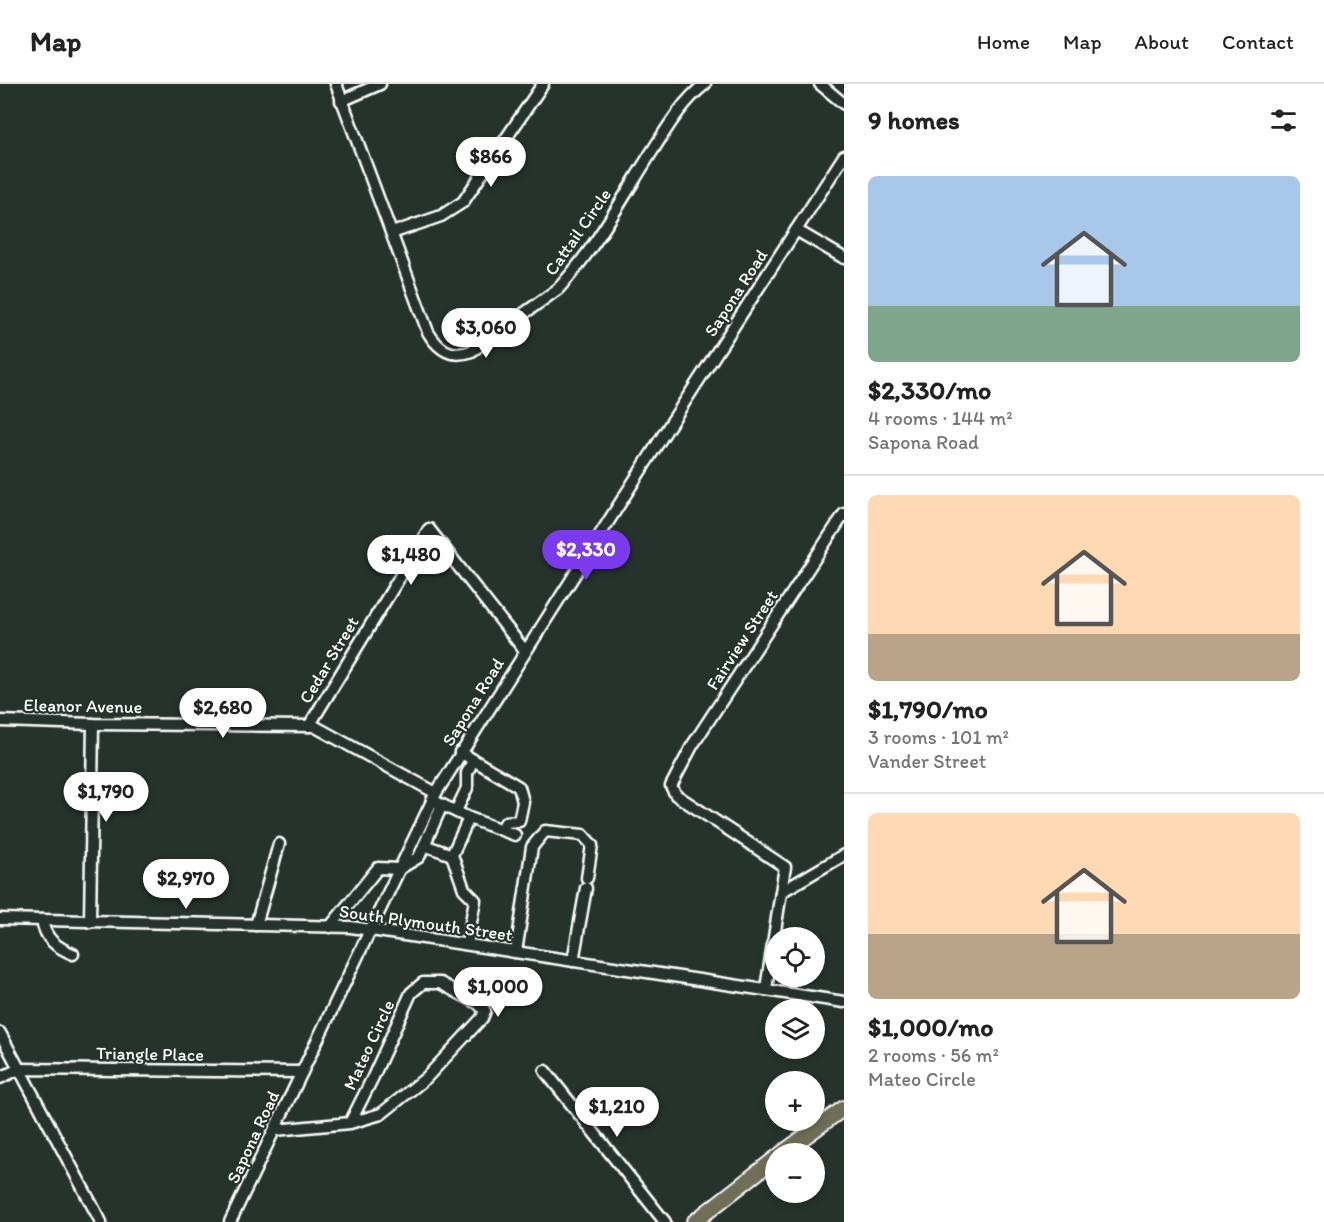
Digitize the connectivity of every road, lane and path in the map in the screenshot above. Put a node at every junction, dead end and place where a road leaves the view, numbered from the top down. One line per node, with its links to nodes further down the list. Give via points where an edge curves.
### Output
1 (336, 84): 6 (street, Cattail Circle)
2 (380, 84): 6 (street)
3 (543, 84): 10 (street, via 463,202 441,216)
4 (705, 84): 10 (street, Cattail Circle, via 672,121 584,258 565,281 472,351 447,352 433,340)
5 (820, 84): 7 (street)
6 (341, 101): 10 (street, Cattail Circle)
7 (844, 104)
8 (844, 156): 9 (street, Sapona Road)
9 (796, 230): 11 (street); 13 (street, Sapona Road)
10 (392, 233)
11 (844, 258)
12 (844, 514): 29 (street, Fairview Street, via 692,746 671,786 676,795 784,867)
13 (525, 651): 16 (street, Cedar Street, via 429,529); 17 (street, Sapona Road)
14 (0, 721): 15 (street, Eleanor Avenue)
15 (93, 724): 16 (street, Eleanor Avenue); 32 (street)
16 (309, 726): 19 (street, Eleanor Avenue)
17 (460, 753): 18 (street); 19 (street, Sapona Road)
18 (472, 760): 20 (street, via 467,788); 22 (street, via 519,787 523,802 519,821 506,822)
19 (437, 799): 20 (street, Eleanor Avenue); 25 (street); 28 (street, Sapona Road)
20 (456, 812): 21 (street, Eleanor Avenue)
21 (469, 818): 22 (street, Eleanor Avenue); 26 (street)
22 (501, 829): 23 (street, Eleanor Avenue)
23 (515, 835)
24 (279, 844): 33 (street)
25 (424, 845): 26 (street); 28 (street, via 419,857)
26 (452, 855): 36 (street, via 464,889 475,900)
27 (844, 855): 29 (street)
28 (399, 869): 34 (street, via 378,868); 35 (street, Sapona Road)
29 (781, 892): 40 (street)
30 (0, 919): 31 (street, South Plymouth Street)
31 (42, 920): 32 (street, South Plymouth Street); 38 (street, via 48,938)
32 (90, 922): 33 (street, South Plymouth Street)
33 (256, 925): 34 (street, South Plymouth Street)
34 (330, 927): 35 (street, South Plymouth Street)
35 (370, 929): 36 (street, South Plymouth Street); 45 (street, Sapona Road)
36 (467, 944): 37 (street, South Plymouth Street)
37 (516, 952): 39 (street, South Plymouth Street); 39 (street, via 532,847 545,831 583,835 592,845)
38 (73, 954)
39 (573, 961): 40 (street, South Plymouth Street)
40 (766, 989): 41 (street, South Plymouth Street)
41 (844, 1002)
42 (0, 1034): 43 (street)
43 (19, 1069): 45 (street, Triangle Place); 46 (street, Triangle Place); 52 (street)
44 (545, 1071): 54 (street)
45 (302, 1072): 49 (street, Sapona Road)
46 (0, 1078)
47 (844, 1108): 50 (main road)
48 (350, 1123): 48 (street, Mateo Circle, via 381,1114 426,1078 482,1018 485,1011 479,1004 440,983 423,983 411,993); 49 (street, Mateo Circle)
49 (275, 1130): 53 (street, Sapona Road)
50 (796, 1143)
51 (765, 1167): 55 (main road)
52 (101, 1222)
53 (230, 1222)
54 (665, 1222)
55 (694, 1222)

